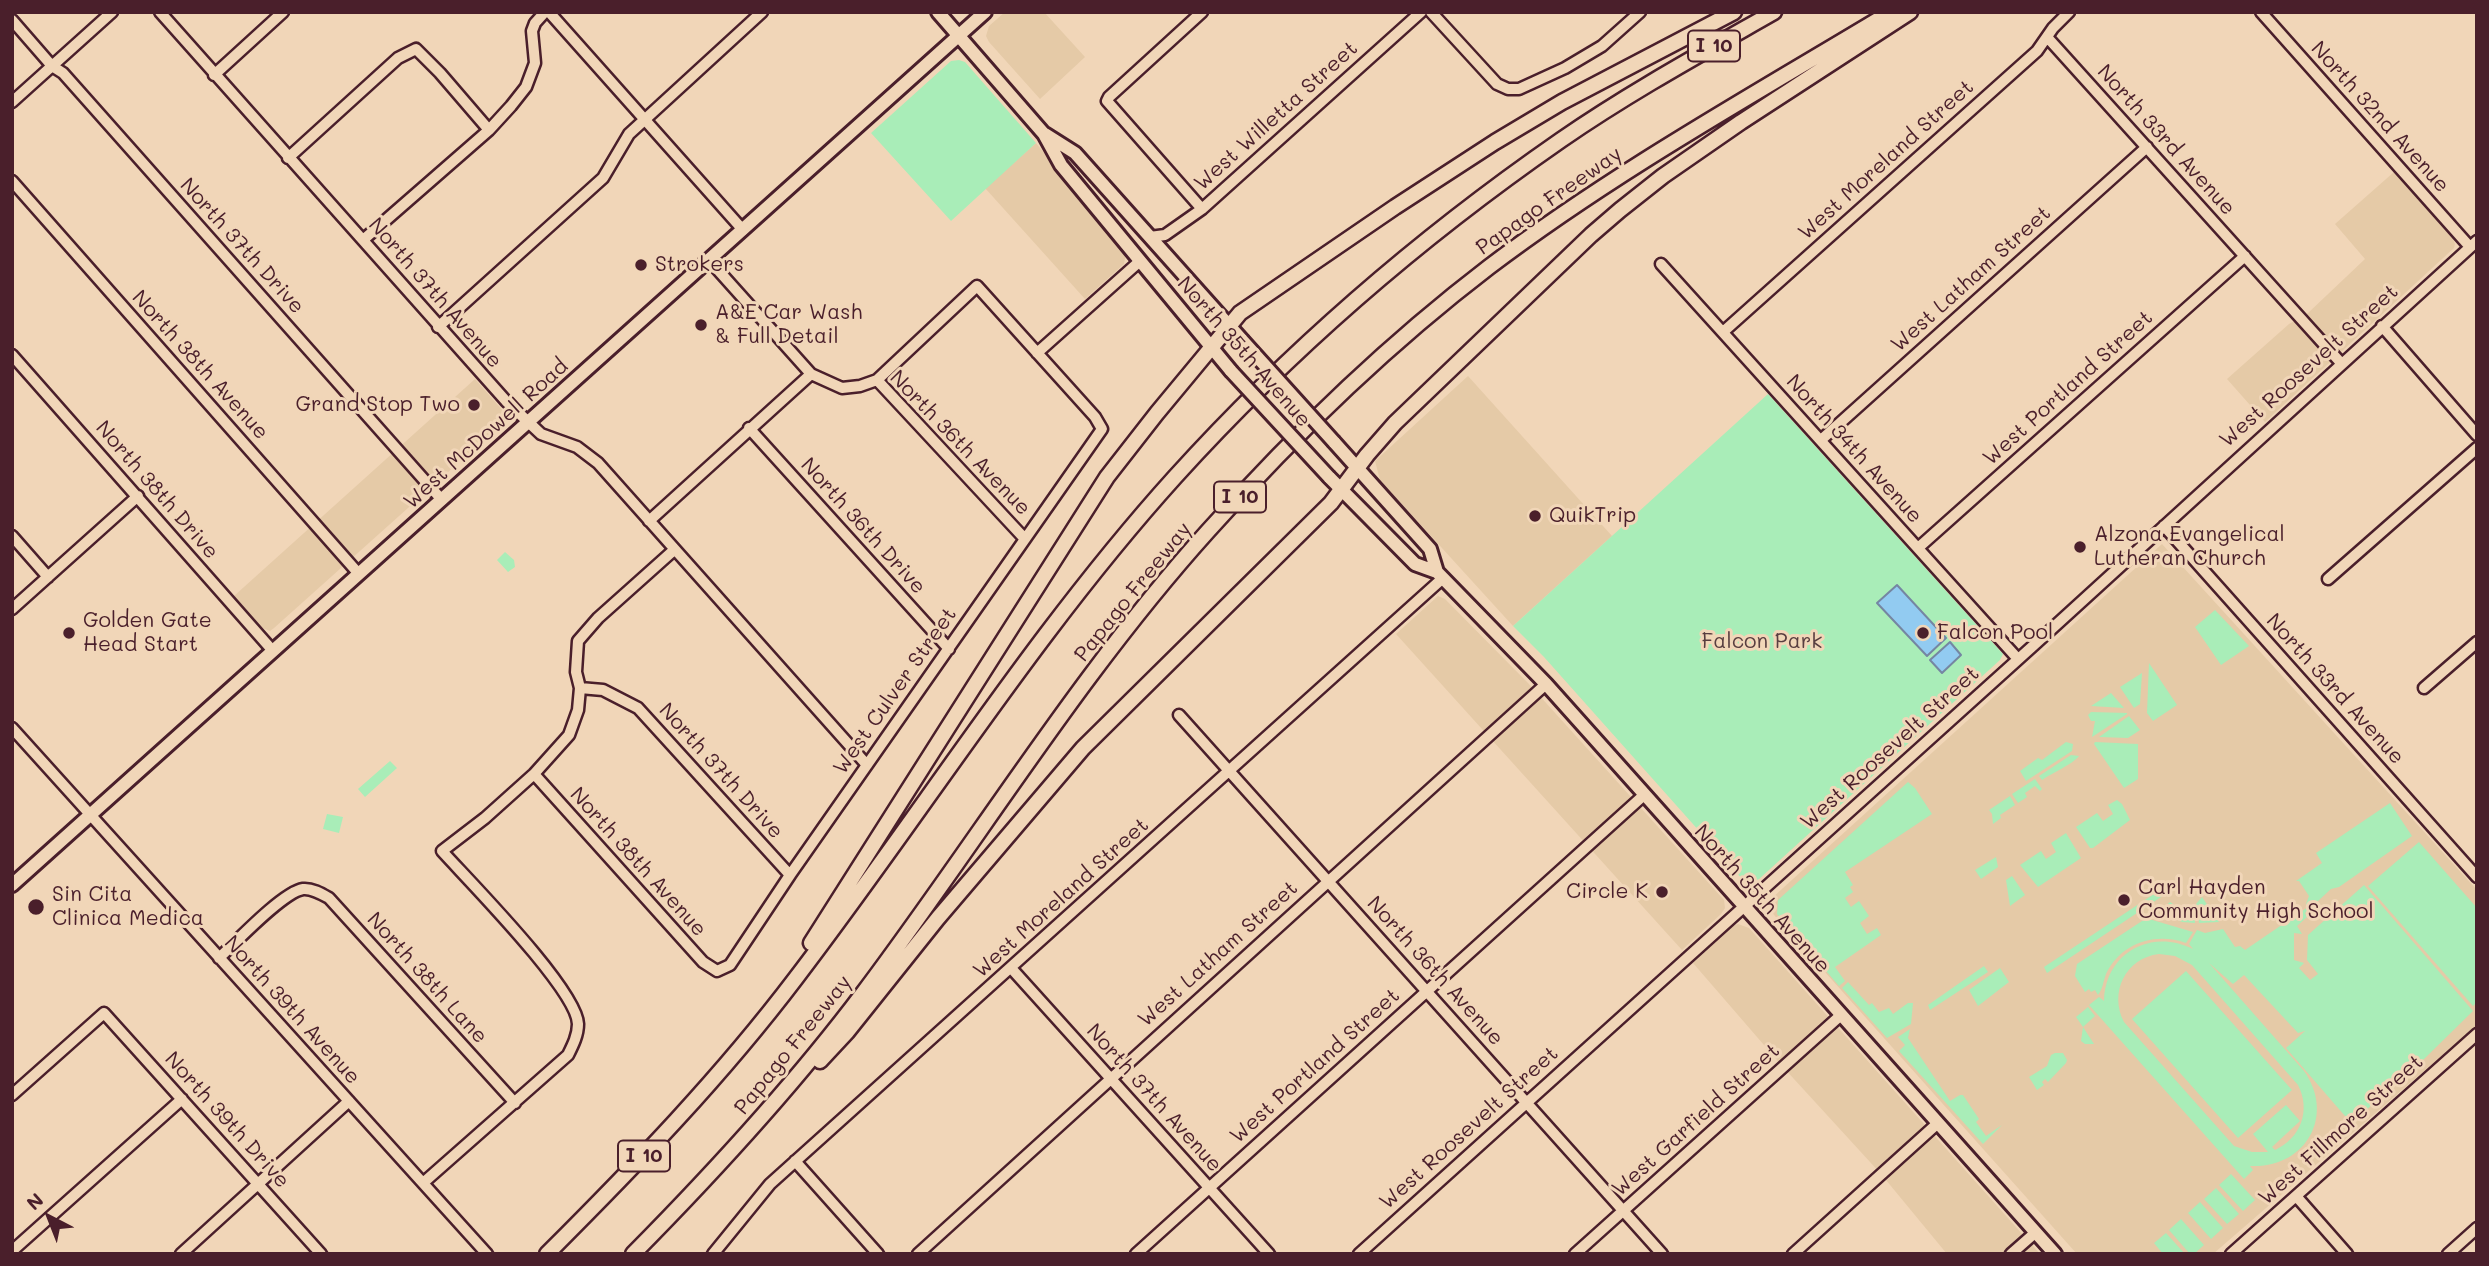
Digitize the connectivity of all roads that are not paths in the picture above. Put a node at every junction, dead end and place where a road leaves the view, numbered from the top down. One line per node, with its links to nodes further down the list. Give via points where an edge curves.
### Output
1 (112, 12): 21 (street)
2 (160, 12): 22 (street, North 37th Avenue)
3 (283, 12): 22 (street)
4 (547, 12): 24 (street); 25 (street, via 535,23 535,63 526,87)
5 (762, 12): 24 (street)
6 (938, 12): 19 (main road, North 35th Avenue)
7 (985, 12): 19 (main road, West McDowell Road)
8 (1202, 12): 30 (street, via 1107,101)
9 (1421, 12): 30 (street, West Willetta Street)
10 (1431, 12): 11 (street, via 1497,84 1508,89 1520,89 1577,61 1602,46)
11 (1640, 12)
12 (1734, 12): 39 (highway, via 1495,142 1383,214 1241,313)
13 (1774, 12): 94 (highway, Papago Freeway / I 10, via 1563,138 1489,192 1351,304 1236,412 1115,547 1037,647 852,904)
14 (1891, 12): 102 (highway, Papago Freeway / I 10, via 1576,206 1448,300 1332,402 1206,533 1135,618 869,986)
15 (1910, 12): 54 (highway, via 1741,122 1620,211)
16 (2069, 12): 20 (street, West Moreland Street)
17 (2261, 12): 34 (street, North 32nd Avenue)
18 (12, 20): 21 (street, North 37th Drive)
19 (958, 36): 26 (main road, North 35th Avenue); 31 (main road, West McDowell Road)
20 (2047, 37): 27 (street, North 33rd Avenue); 42 (street, West Moreland Street, via 2037,51)
21 (52, 66): 23 (street); 57 (street, North 37th Drive, via 63,73)
22 (214, 75): 28 (street, North 37th Avenue)
23 (12, 102)
24 (644, 119): 31 (street); 41 (street, via 623,141 603,178)
25 (489, 130): 28 (street, via 416,49 398,58); 33 (street)
26 (1044, 134): 32 (main road, North 35th Avenue, via 1075,153); 37 (main road, North 35th Avenue, via 1060,165)
27 (2147, 147): 35 (street, North 33rd Avenue); 52 (street, West Latham Street)
28 (288, 158): 33 (street, North 37th Avenue)
29 (12, 181): 64 (street, North 38th Avenue)
30 (1202, 209): 32 (street, West Willetta Street, via 1165,235)
31 (743, 230): 36 (main road, West McDowell Road)
32 (1150, 237): 39 (main road, North 35th Avenue)
33 (363, 240): 41 (street, North 37th Avenue)
34 (2473, 244): 40 (street, West Roosevelt Street)
35 (2245, 256): 46 (street, North 33rd Avenue); 62 (street, West Portland Street)
36 (709, 260): 47 (street, North 36th Avenue); 49 (main road, West McDowell Road)
37 (1140, 261): 43 (main road, North 35th Avenue); 44 (street)
38 (1661, 264): 42 (street, North 34th Avenue)
39 (1230, 326): 43 (highway); 54 (main road, North 35th Avenue, bridge)
40 (2382, 326): 46 (street, West Roosevelt Street); 51 (street)
41 (438, 327): 49 (street, North 37th Avenue)
42 (1723, 332): 52 (street, North 34th Avenue)
43 (1215, 353): 55 (main road, North 35th Avenue, bridge); 94 (highway, via 1107,477 860,869)
44 (1037, 354): 48 (street, via 977,286); 61 (street, West Culver Street, via 1102,429)
45 (12, 355): 56 (street, North 38th Drive)
46 (2341, 363): 59 (street, West Roosevelt Street)
47 (811, 374): 48 (street, North 36th Avenue, via 842,387); 50 (street)
48 (877, 380): 61 (street, North 36th Avenue)
49 (527, 423): 57 (main road, West McDowell Road); 58 (street, North 37th Avenue, via 588,454)
50 (749, 428): 58 (street); 70 (street, North 36th Drive)
51 (2477, 435)
52 (1821, 440): 62 (street, North 34th Avenue)
53 (2477, 448): 67 (street)
54 (1352, 463): 55 (highway); 65 (main road, North 35th Avenue, via 1430,549)
55 (1341, 490): 65 (main road, North 35th Avenue, via 1415,564); 102 (highway, via 1083,748 847,1032)
56 (138, 496): 66 (street); 71 (street, North 38th Drive)
57 (442, 500): 64 (main road, West McDowell Road)
58 (649, 521): 63 (street, North 37th Avenue)
59 (2164, 526): 72 (street, West Roosevelt Street); 84 (street, North 33rd Avenue)
60 (12, 536): 66 (street)
61 (1025, 539): 70 (street, West Culver Street)
62 (1918, 548): 72 (street, North 34th Avenue)
63 (674, 550): 74 (street, via 578,641); 78 (street, North 37th Avenue)
64 (359, 574): 71 (main road, West McDowell Road)
65 (1440, 575): 73 (main road, North 35th Avenue); 79 (street, West Moreland Street)
66 (48, 577): 68 (street)
67 (2328, 579)
68 (12, 609)
69 (2477, 642): 75 (street)
70 (948, 649): 78 (street, West Culver Street)
71 (273, 651): 82 (main road, West McDowell Road)
72 (2018, 659): 87 (street, West Roosevelt Street)
73 (1546, 684): 81 (main road, North 35th Avenue); 85 (street, West Latham Street)
74 (580, 688): 80 (street, via 569,735); 83 (street, North 37th Drive, via 603,690 638,708)
75 (2424, 688)
76 (1179, 715): 79 (street, North 36th Avenue)
77 (12, 729): 82 (street, North 39th Avenue)
78 (867, 765): 83 (street, West Culver Street)
79 (1230, 771): 85 (street, North 36th Avenue); 89 (street, West Moreland Street)
80 (534, 774): 90 (street, North 38th Avenue, via 703,962); 100 (street, via 442,851 559,983 578,1022 568,1055)
81 (1644, 795): 87 (main road, North 35th Avenue); 91 (street, West Portland Street)
82 (89, 816): 86 (main road, West McDowell Road); 88 (street, North 39th Avenue)
83 (790, 875): 90 (street, West Culver Street, via 730,965)
84 (2477, 877)
85 (1328, 881): 91 (street, North 36th Avenue); 95 (street, West Latham Street)
86 (12, 885)
87 (1743, 906): 92 (main road, North 35th Avenue); 99 (street, West Roosevelt Street)
88 (219, 958): 98 (street, North 39th Avenue); 100 (street, North 38th Lane, via 279,902 304,889 318,892 329,898)
89 (1011, 968): 95 (street, North 37th Avenue); 103 (street, West Moreland Street)
90 (717, 971)
91 (1427, 991): 99 (street, North 36th Avenue); 106 (street, West Portland Street)
92 (1842, 1014): 101 (main road, North 35th Avenue); 108 (street, West Garfield Street)
93 (2477, 1034): 107 (street, West Fillmore Street)
94 (736, 1054): 115 (highway, Papago Freeway / I 10)
95 (1110, 1077): 106 (street, North 37th Avenue); 119 (street, West Latham Street)
96 (12, 1095): 97 (street, North 39th Drive, via 104,1013)
97 (182, 1098): 105 (street, North 39th Drive); 111 (street)
98 (349, 1101): 104 (street, North 39th Avenue); 105 (street)
99 (1527, 1101): 108 (street, North 36th Avenue); 122 (street, West Roosevelt Street)
100 (515, 1103): 104 (street)
101 (1938, 1123): 110 (main road, North 35th Avenue); 125 (street)
102 (741, 1142): 116 (highway, Papago Freeway / I 10)
103 (795, 1161): 117 (street, West Moreland Street, via 756,1199); 118 (street)
104 (423, 1183): 114 (street, North 39th Avenue)
105 (258, 1184): 112 (street); 113 (street, North 39th Drive)
106 (1209, 1188): 120 (street, West Portland Street); 121 (street, North 37th Avenue)
107 (2296, 1196): 128 (street, West Fillmore Street); 129 (street)
108 (1623, 1211): 123 (street, West Garfield Street); 124 (street, North 36th Avenue)
109 (2477, 1228): 130 (street)
110 (2036, 1232): 126 (street); 127 (main road, North 35th Avenue)
111 (12, 1251)
112 (181, 1254)
113 (321, 1254)
114 (486, 1254)
115 (547, 1254)
116 (633, 1254)
117 (713, 1254)
118 (878, 1254)
119 (918, 1254)
120 (1136, 1254)
121 (1269, 1254)
122 (1359, 1254)
123 (1575, 1254)
124 (1662, 1254)
125 (1793, 1254)
126 (2011, 1254)
127 (2055, 1254)
128 (2231, 1254)
129 (2347, 1254)
130 (2448, 1254)

